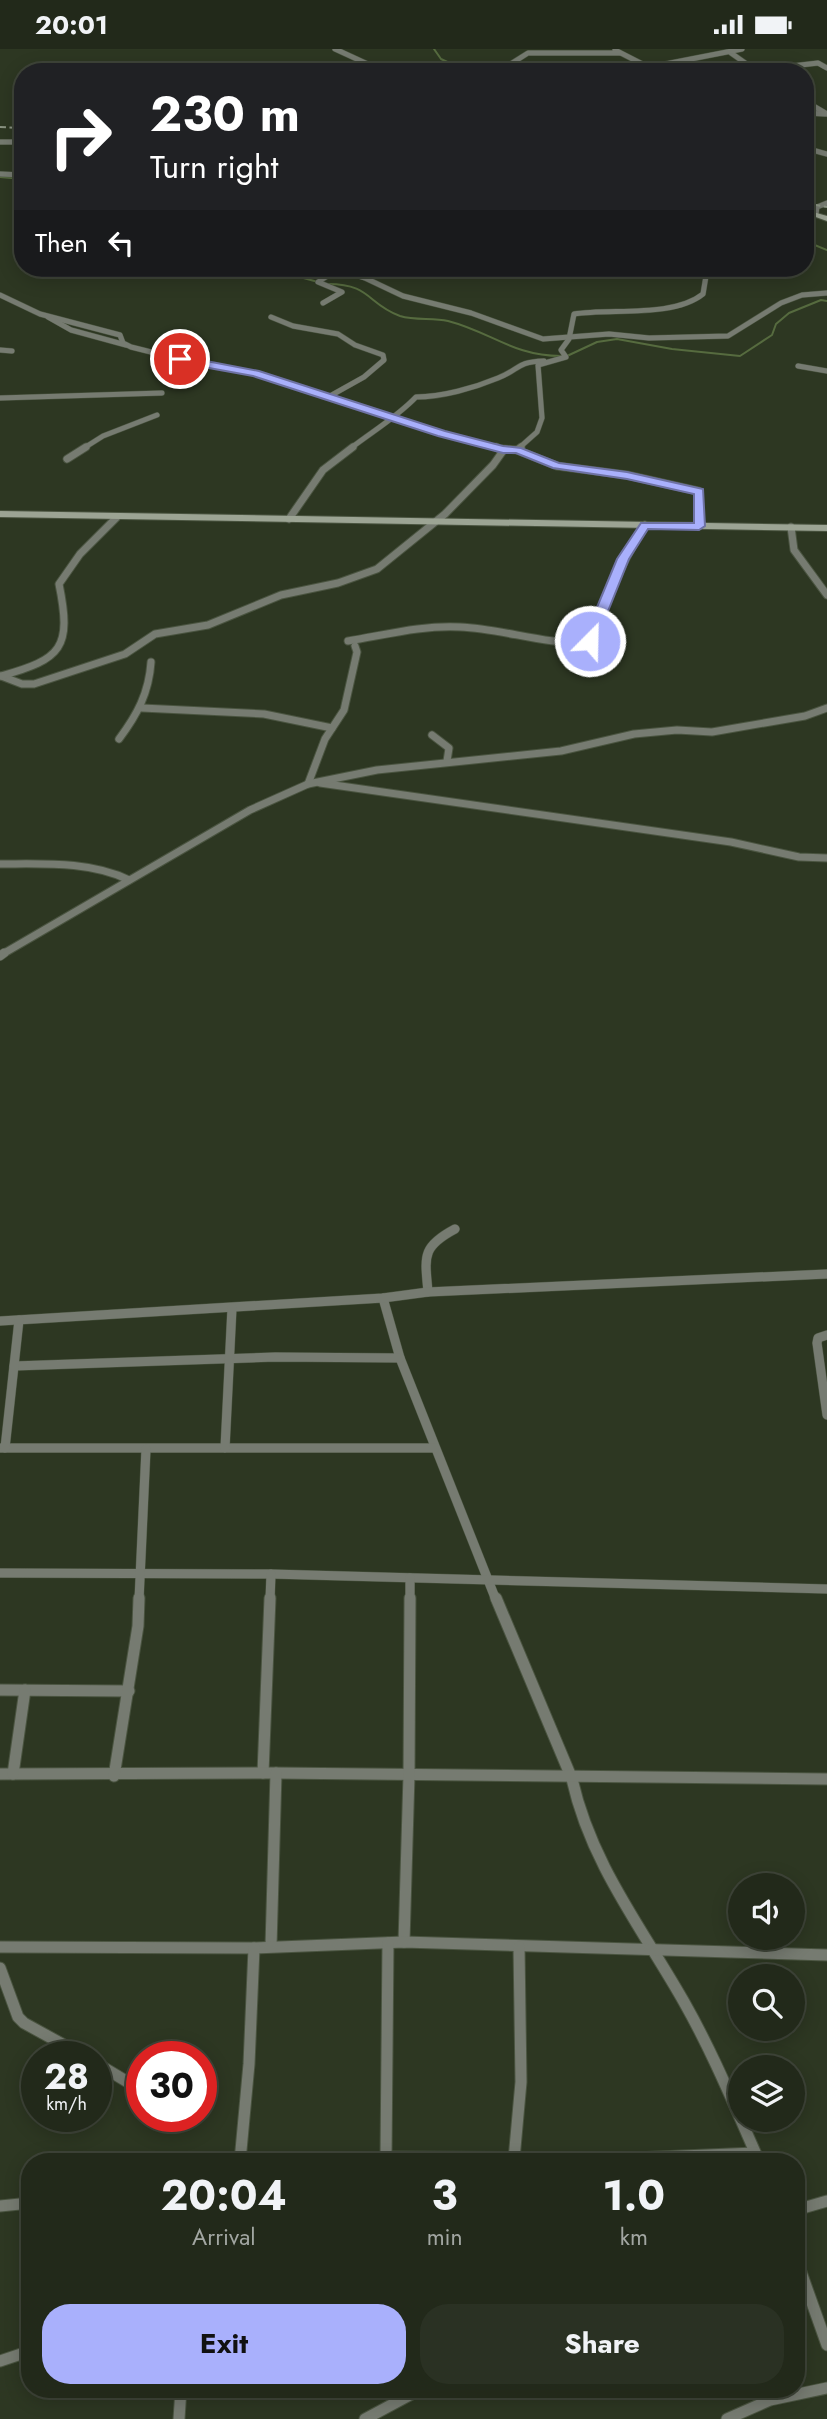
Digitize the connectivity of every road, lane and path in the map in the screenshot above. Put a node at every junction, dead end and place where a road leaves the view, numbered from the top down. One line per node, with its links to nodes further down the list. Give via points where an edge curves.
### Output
1 (335, 49): 6 (street)
2 (612, 49): 4 (street)
3 (742, 49): 5 (street)
4 (620, 53): 7 (street, via 528,53); 8 (street)
5 (731, 53): 9 (street); 10 (street)
6 (365, 63)
7 (512, 63)
8 (641, 63)
9 (673, 63)
10 (745, 63)
11 (827, 203): 12 (street, via 817,208)
12 (816, 214): 13 (street)
13 (827, 219)
14 (326, 277): 19 (street, via 318,282 342,294)
15 (361, 277): 21 (street, via 396,294 471,313 534,337)
16 (706, 277): 21 (street, via 705,291 698,299 666,307 575,313)
17 (827, 293): 21 (street, via 781,303 728,336 609,334)
18 (0, 295): 28 (street, via 46,315 116,333 128,346 256,373)
19 (323, 303)
20 (271, 317): 28 (street, via 338,334 383,355 369,373)
21 (569, 339): 24 (street, via 561,352 566,357)
22 (0, 351): 23 (street)
23 (12, 351)
24 (545, 361): 31 (street, via 528,360 499,378 432,397 418,396); 33 (street, via 537,370 542,421)
25 (798, 366): 26 (street)
26 (827, 371)
27 (162, 393): 29 (street)
28 (330, 396): 31 (street)
29 (0, 398)
30 (157, 415): 34 (street, via 113,431)
31 (393, 418): 32 (street); 37 (street, via 323,470)
32 (503, 449): 33 (street); 38 (street)
33 (517, 450): 40 (street, via 557,466 698,491)
34 (67, 459)
35 (1, 515): 36 (street)
36 (117, 517): 37 (street); 45 (street, via 80,554 60,584 64,627 60,649 46,662)
37 (289, 519): 38 (street)
38 (435, 523): 39 (street); 45 (street, via 366,574 294,591 208,625 155,634 125,654 34,684)
39 (645, 525): 40 (street); 48 (street, via 623,559 587,643 463,627 416,630 352,643 357,652 344,710)
40 (699, 526): 41 (street)
41 (791, 527): 42 (street); 43 (street, via 796,556)
42 (827, 528)
43 (827, 595)
44 (151, 662): 46 (street)
45 (0, 676)
46 (142, 708): 48 (street, via 264,714); 50 (street)
47 (827, 708): 51 (street, via 712,732 634,734 561,751)
48 (332, 728): 52 (street, via 320,748)
49 (432, 735): 51 (street, via 449,748)
50 (119, 739)
51 (447, 761): 52 (street)
52 (312, 783): 53 (street); 55 (street, via 250,810)
53 (827, 858)
54 (0, 864): 55 (street, via 75,866)
55 (129, 880): 56 (street)
56 (0, 956)
57 (455, 1229): 59 (street, via 426,1250)
58 (827, 1274): 59 (street)
59 (428, 1292): 60 (street)
60 (383, 1298): 61 (street); 65 (street)
61 (232, 1308): 62 (street); 66 (street)
62 (19, 1320): 63 (street); 67 (street)
63 (0, 1321)
64 (827, 1335): 68 (street, via 817,1343)
65 (400, 1358): 66 (street); 71 (street)
66 (230, 1359): 67 (street); 70 (street)
67 (14, 1366): 69 (street)
68 (827, 1415)
69 (2, 1448): 72 (street)
70 (225, 1448): 71 (street); 72 (street)
71 (435, 1448): 77 (street)
72 (146, 1449): 75 (street)
73 (0, 1573): 75 (street)
74 (271, 1574): 75 (street); 76 (street); 82 (street)
75 (140, 1575): 81 (street)
76 (410, 1578): 77 (street); 86 (street)
77 (488, 1580): 78 (street); 88 (street)
78 (827, 1589)
79 (0, 1690): 80 (street)
80 (25, 1690): 81 (street); 85 (street)
81 (129, 1691): 87 (street)
82 (263, 1773): 83 (street); 87 (street)
83 (276, 1773): 86 (street); 92 (street)
84 (0, 1774): 85 (street)
85 (13, 1774): 87 (street)
86 (409, 1775): 88 (street); 91 (street)
87 (114, 1776)
88 (572, 1779): 89 (street); 96 (street, via 592,1846)
89 (827, 1779)
90 (388, 1943): 91 (street); 92 (street); 101 (street)
91 (404, 1943): 94 (street)
92 (271, 1946): 95 (street)
93 (0, 1947): 95 (street)
94 (519, 1947): 96 (street); 102 (street, via 521,2083)
95 (254, 1948): 100 (street)
96 (655, 1951): 97 (street); 103 (street, via 702,2034)
97 (827, 1955)
98 (0, 1968): 99 (street, via 18,2017)
99 (56, 2041)
100 (241, 2153)
101 (386, 2153)
102 (516, 2153)
103 (755, 2153)
104 (827, 2201): 107 (street)
105 (21, 2204): 106 (street)
106 (0, 2206)
107 (805, 2207)
108 (805, 2283): 109 (street)
109 (827, 2345)
110 (21, 2354): 111 (street)
111 (0, 2361)
112 (827, 2388): 113 (street)
113 (805, 2393)
114 (180, 2398): 117 (street)
115 (404, 2398): 118 (street)
116 (780, 2398): 119 (street)
117 (179, 2419)
118 (365, 2419)
119 (727, 2419)

